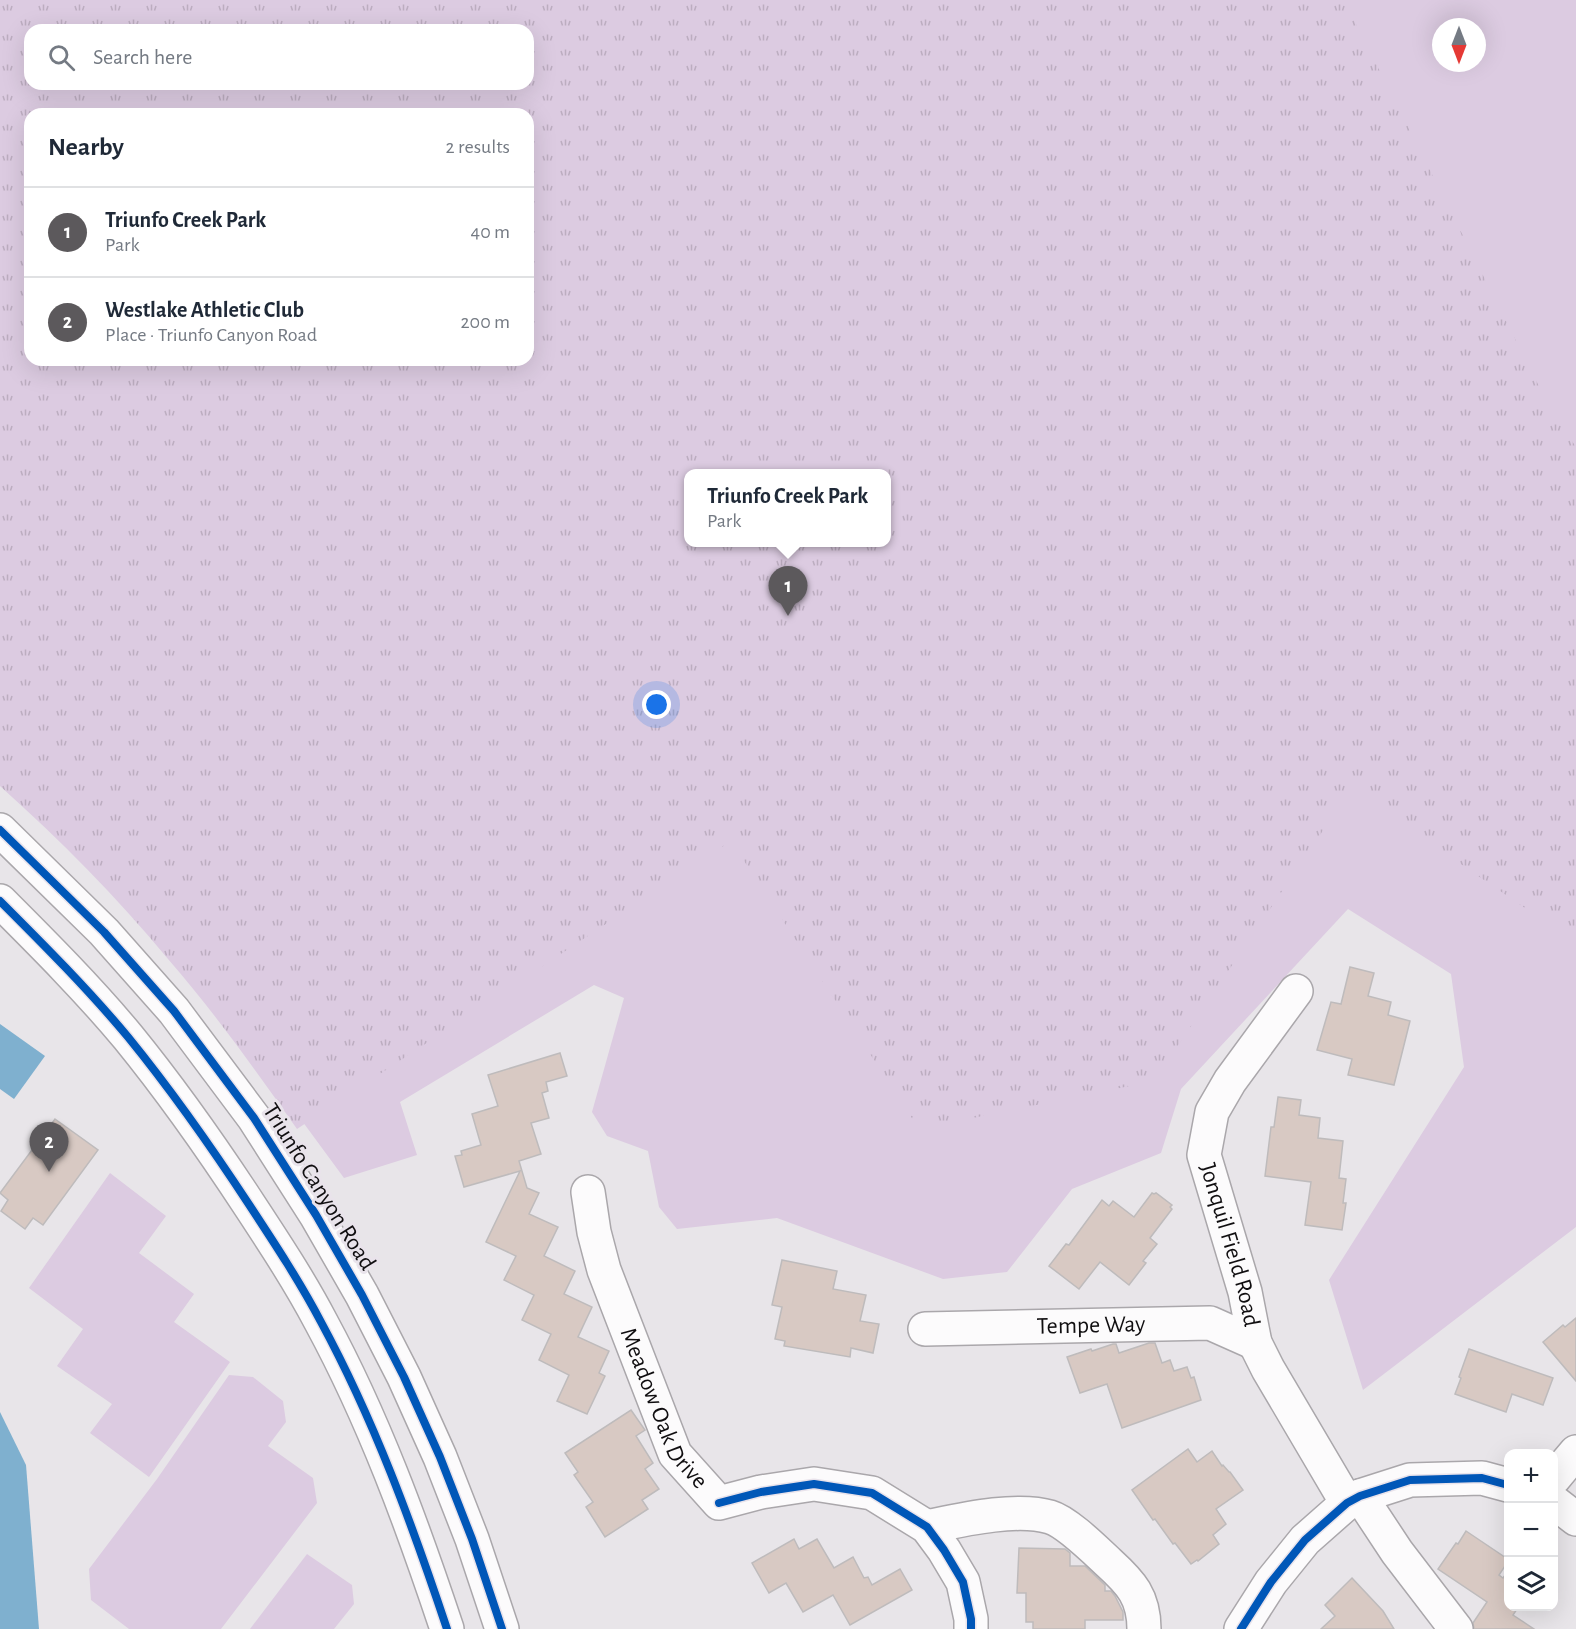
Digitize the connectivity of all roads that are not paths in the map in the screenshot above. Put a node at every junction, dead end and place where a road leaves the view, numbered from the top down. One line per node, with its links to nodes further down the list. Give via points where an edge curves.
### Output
1 (0, 830): 15 (street, Triunfo Canyon Road, via 104,932 174,1011 254,1118 316,1215 362,1294 440,1457)
2 (0, 901): 14 (street, via 127,1036 210,1146 272,1239 321,1322 360,1401 397,1489)
3 (1296, 991): 6 (street, Jonquil Field Road, via 1212,1112 1204,1155 1245,1292)
4 (588, 1192): 13 (street, Meadow Oak Drive, via 604,1270 675,1454 719,1503 814,1484 872,1493)
5 (925, 1329): 6 (street, Tempe Way, via 1210,1323)
6 (1255, 1343): 10 (street, Jonquil Field Road)
7 (1576, 1452): 8 (street)
8 (1558, 1473)
9 (1504, 1484): 10 (street, via 1482,1478 1410,1480)
10 (1353, 1499): 18 (street, via 1305,1540 1271,1582); 19 (street, Jonquil Field Road)
11 (1555, 1503): 12 (street)
12 (1576, 1519)
13 (927, 1527): 16 (street, Meadow Oak Drive, via 963,1582); 17 (street, via 974,1517 1052,1517 1127,1579 1139,1598)
14 (447, 1629)
15 (502, 1629)
16 (971, 1629)
17 (1144, 1629)
18 (1241, 1629)
19 (1456, 1629)

